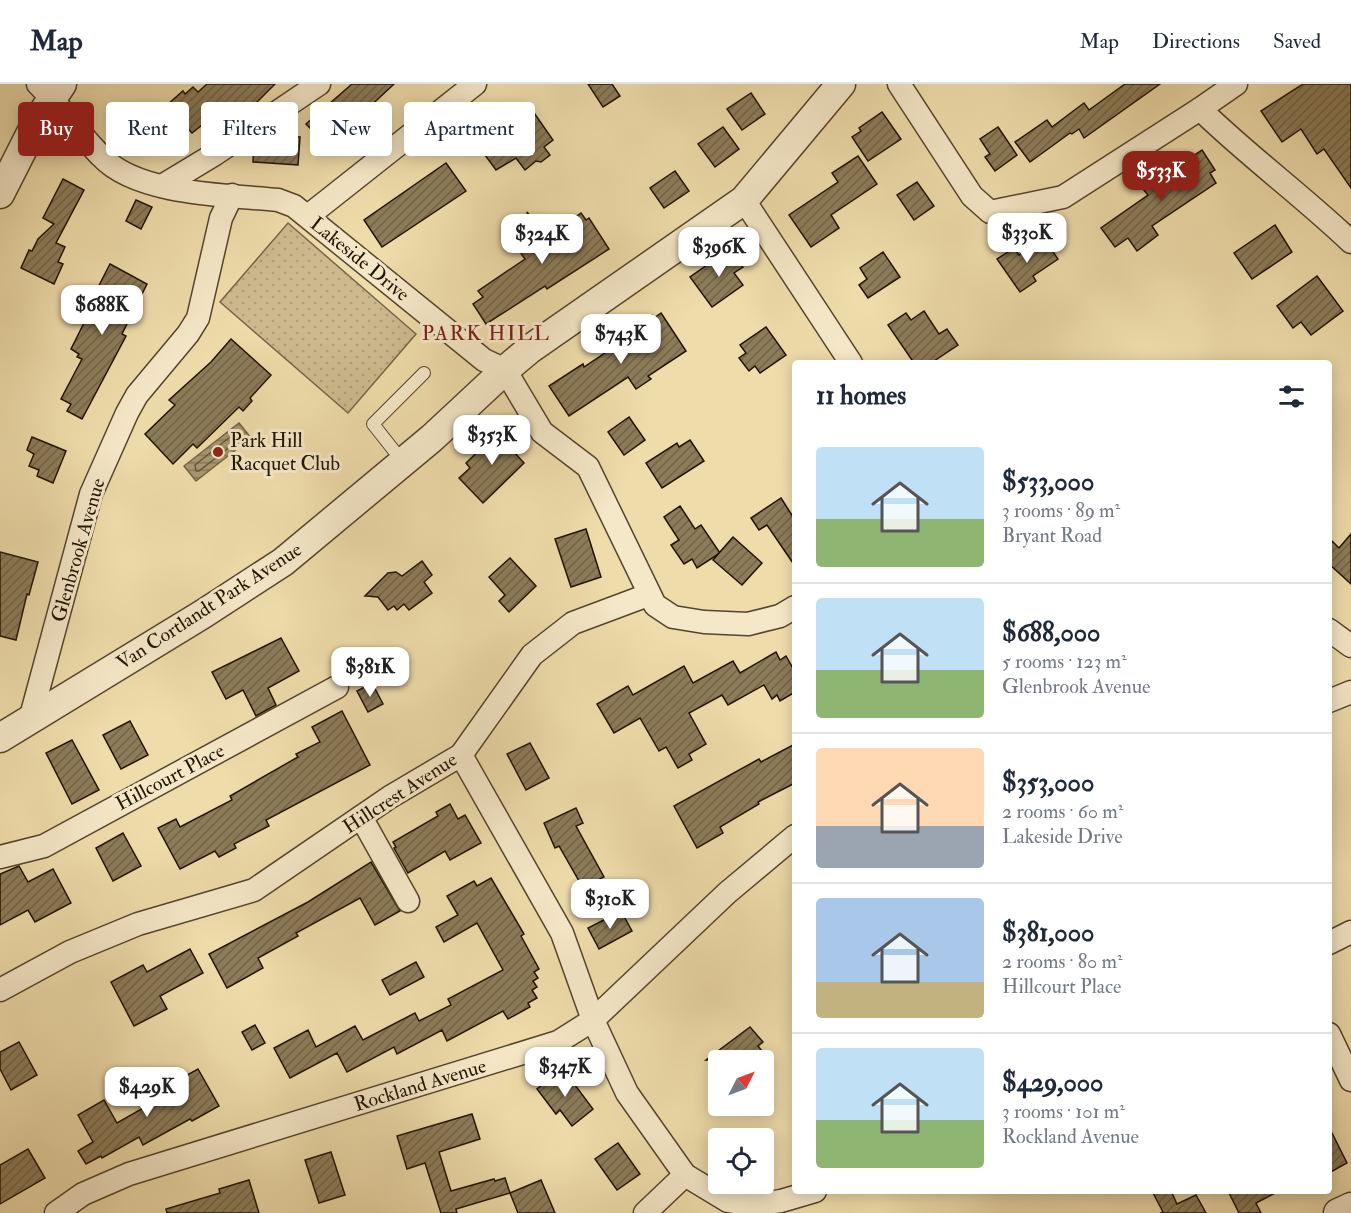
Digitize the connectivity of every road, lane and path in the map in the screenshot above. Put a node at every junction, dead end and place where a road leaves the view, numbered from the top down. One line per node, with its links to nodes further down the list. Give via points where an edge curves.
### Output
1 (319, 84): 8 (street)
2 (475, 84): 12 (street)
3 (841, 84): 11 (street, Van Cortlandt Park Avenue)
4 (899, 84): 7 (street, via 972,196 990,212 1063,197)
5 (1236, 84): 7 (street)
6 (51, 88): 8 (street, Lakeside Drive, via 103,159 132,178); 9 (street)
7 (1200, 109): 13 (street)
8 (162, 186): 10 (street, Lakeside Drive)
9 (0, 194)
10 (232, 195): 12 (street, Lakeside Drive, via 278,200); 25 (street, Glenbrook Avenue, via 221,218 198,318 137,395 91,494)
11 (744, 200): 14 (street); 15 (street, Van Cortlandt Park Avenue)
12 (308, 216): 15 (street, Lakeside Drive, via 484,360)
13 (1351, 242)
14 (849, 360)
15 (505, 370): 17 (street, Van Cortlandt Park Avenue); 18 (street, via 542,432 588,466)
16 (424, 373): 17 (lane, via 373,424)
17 (403, 462): 25 (street, Van Cortlandt Park Avenue, via 283,562)
18 (648, 595): 19 (street, via 673,617 704,622 748,624); 27 (street, Hillcrest Avenue, via 573,623 532,655)
19 (792, 609)
20 (1332, 632): 21 (street)
21 (1351, 646)
22 (336, 687): 30 (street, Hillcourt Place, via 44,846)
23 (1351, 692): 24 (street)
24 (1332, 700)
25 (30, 720): 26 (street, Van Cortlandt Park Avenue)
26 (0, 738)
27 (461, 755): 28 (street, Hillcrest Avenue); 35 (street, via 562,933)
28 (361, 818): 31 (street); 34 (street, Hillcrest Avenue, via 254,890 138,924 70,952)
29 (792, 838): 35 (street, Rockland Avenue, via 727,892)
30 (0, 857)
31 (408, 901)
32 (1351, 932): 33 (street)
33 (1332, 942)
34 (0, 990)
35 (593, 1020): 38 (street, via 627,1093); 41 (street, Rockland Avenue, via 558,1042 129,1174 83,1194)
36 (1332, 1040): 37 (street)
37 (1351, 1080)
38 (685, 1175): 39 (street, via 728,1201 753,1205); 42 (street)
39 (805, 1194)
40 (1351, 1207): 43 (street)
41 (56, 1213)
42 (645, 1213)
43 (1338, 1213)

